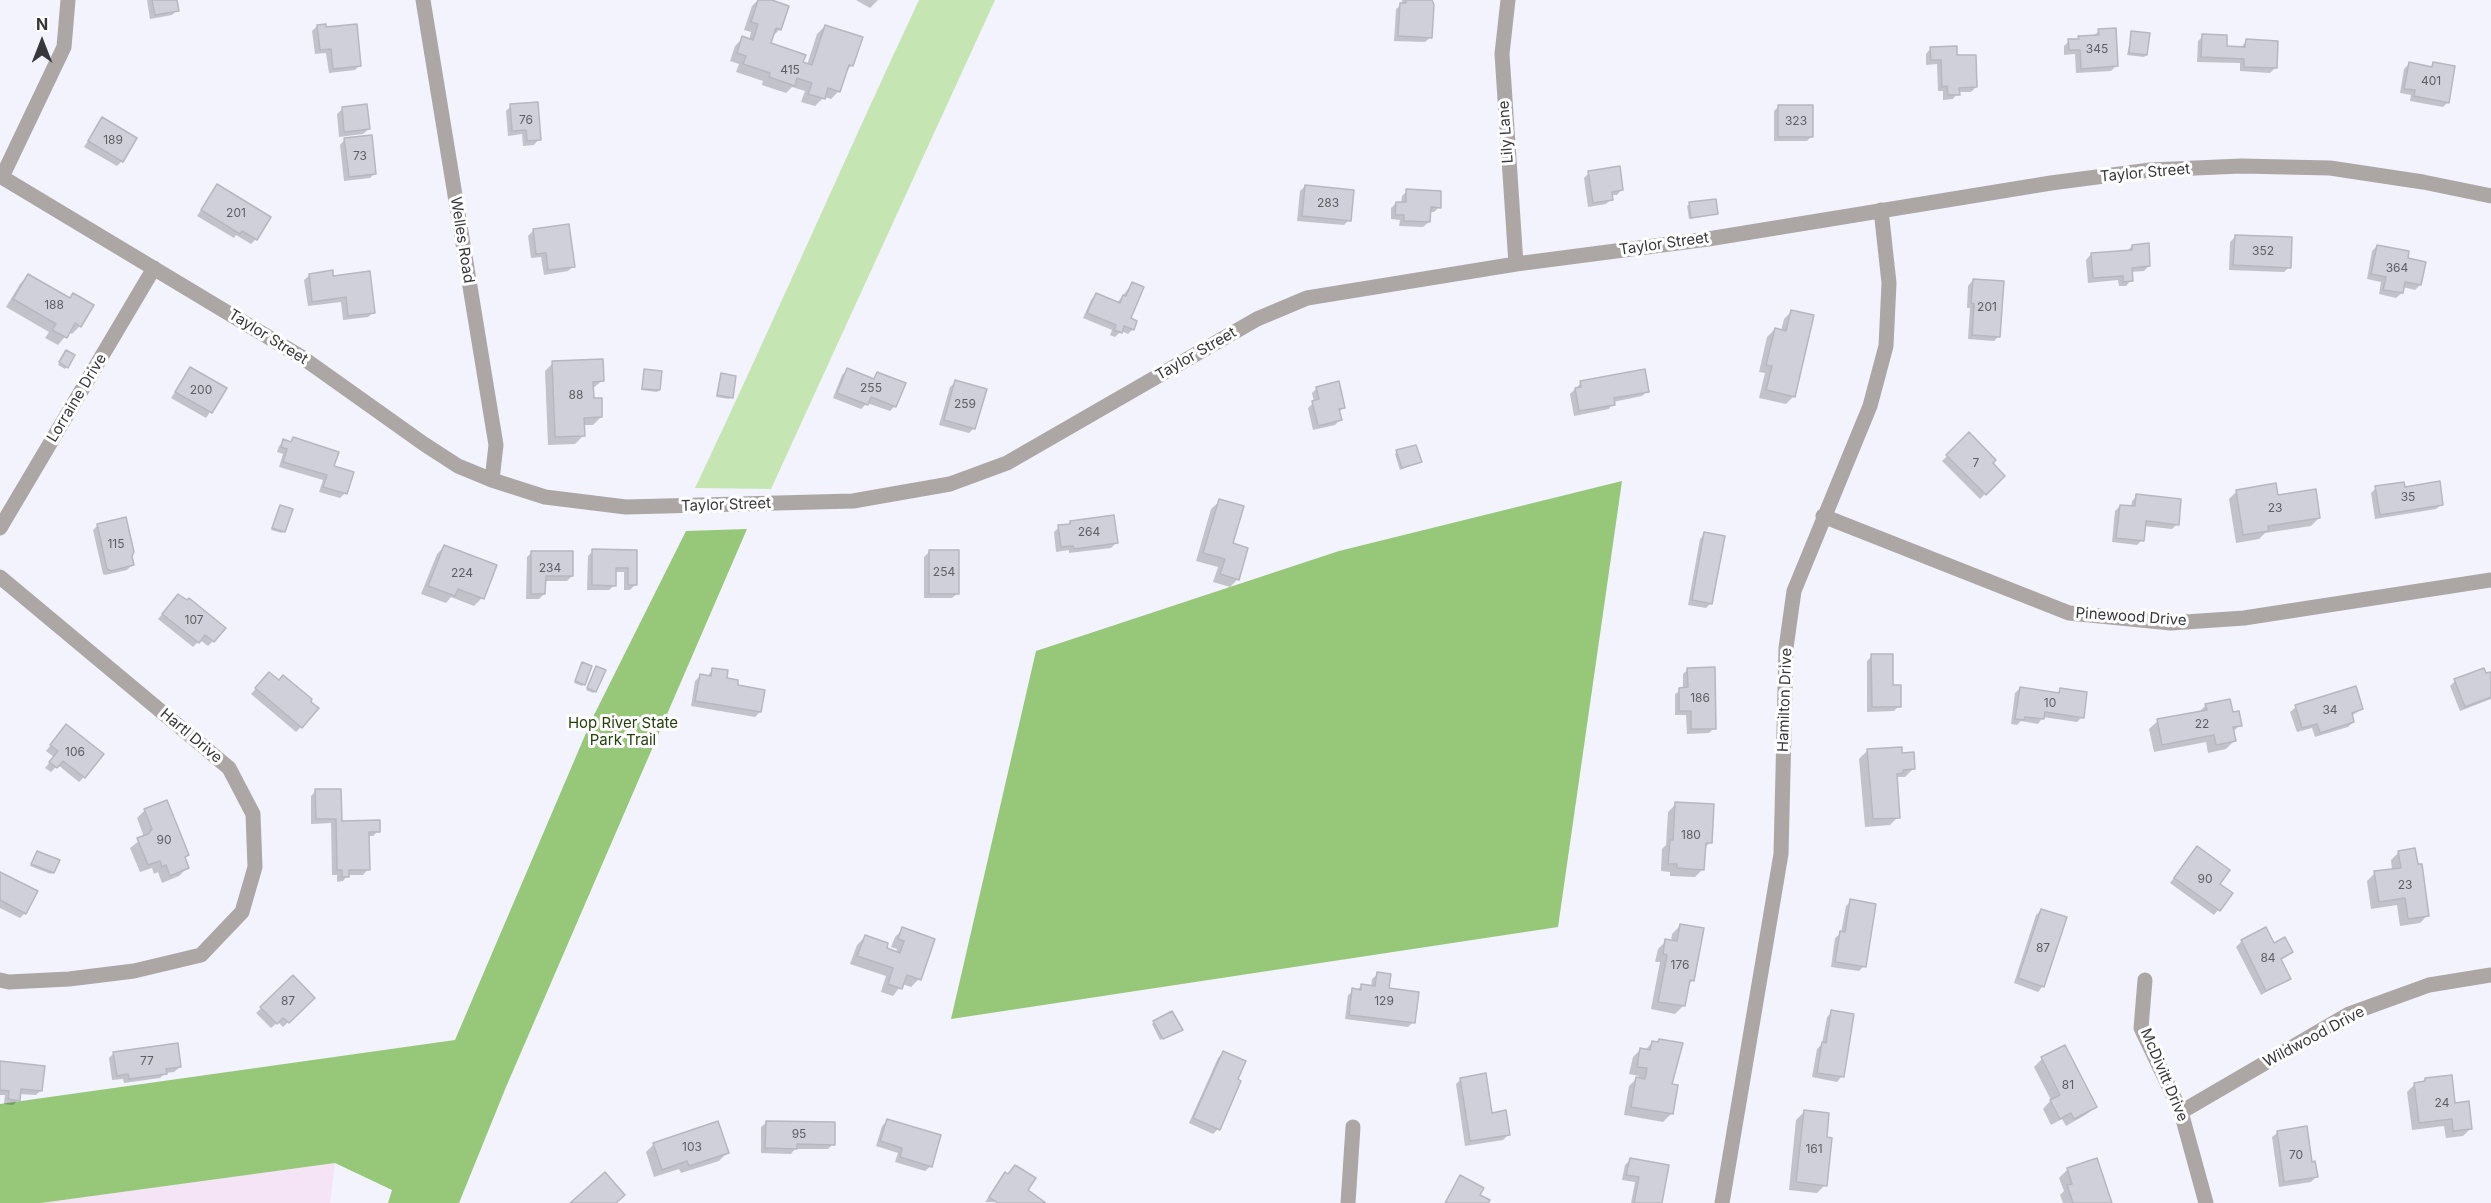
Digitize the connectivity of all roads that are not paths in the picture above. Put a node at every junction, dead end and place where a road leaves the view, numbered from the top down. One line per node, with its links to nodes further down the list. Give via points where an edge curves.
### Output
1 (68, 0): 4 (street, via 64,46)
2 (423, 0): 9 (street, Welles Road, via 496,445)
3 (1508, 0): 7 (street, Lily Lane, via 1502,54)
4 (1, 176): 8 (street, Taylor Street)
5 (2491, 196): 6 (street, Taylor Street, via 2330,168 2241,166 2150,170)
6 (1881, 210): 7 (street, Taylor Street); 10 (street, Hamilton Drive, via 1889,283 1886,346 1870,406)
7 (1516, 264): 9 (street, Taylor Street, via 1307,298 1257,319 1007,463 950,484 853,501 626,507 545,497)
8 (154, 268): 9 (street, Taylor Street, via 303,358 458,466); 11 (street, Lorraine Drive)
9 (492, 480)
10 (1823, 516): 13 (street, Pinewood Drive, via 2068,613 2148,621 2244,618); 20 (street, Hamilton Drive, via 1794,591 1786,648 1781,854)
11 (0, 528)
12 (0, 577): 15 (street, Hartl Drive, via 229,768 253,814 255,867 242,912 201,955 113,974)
13 (2491, 580)
14 (2491, 975): 17 (street, Wildwood Drive, via 2429,985 2349,1014)
15 (0, 980)
16 (2145, 980): 17 (street, McDivitt Drive, via 2141,1028)
17 (2181, 1112): 21 (street, McDivitt Drive)
18 (1353, 1127): 19 (street)
19 (1348, 1203)
20 (1722, 1203)
21 (2206, 1203)

